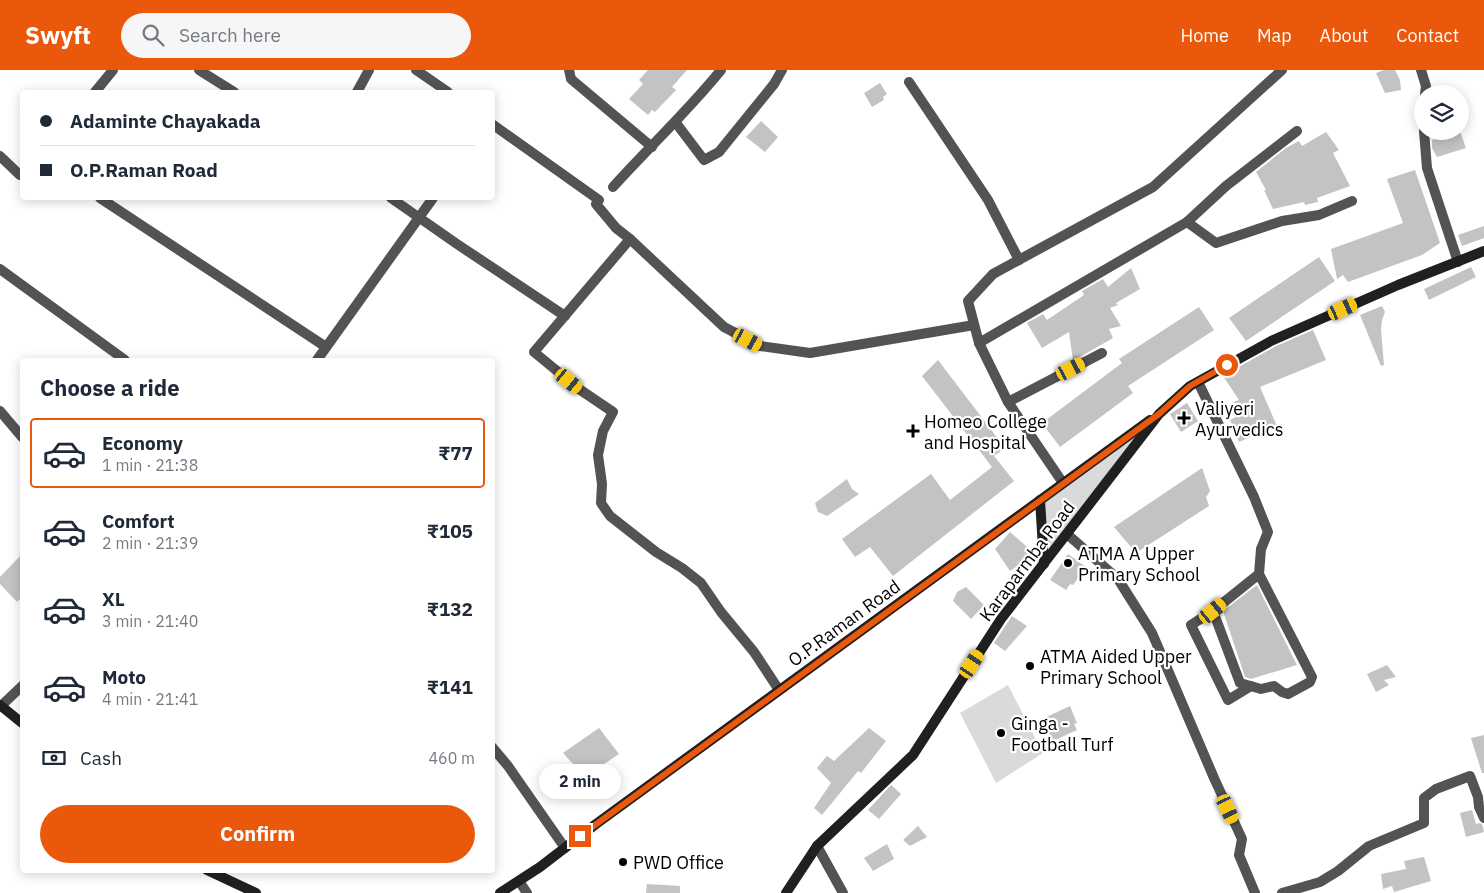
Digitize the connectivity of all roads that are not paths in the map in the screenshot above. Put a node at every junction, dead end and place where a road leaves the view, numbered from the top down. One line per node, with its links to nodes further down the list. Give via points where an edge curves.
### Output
1 (113, 70): 12 (street)
2 (199, 70): 13 (street)
3 (369, 70): 14 (street)
4 (416, 70): 15 (street)
5 (569, 70): 20 (street, via 571,78)
6 (721, 70): 16 (street)
7 (782, 70): 16 (street, via 719,152 704,160)
8 (1282, 70): 32 (street, via 1153,187)
9 (1421, 70): 11 (street)
10 (909, 82): 32 (street, via 988,200)
11 (1426, 85)
12 (96, 90)
13 (231, 90)
14 (358, 90)
15 (445, 90)
16 (676, 123): 20 (street)
17 (495, 126): 30 (street, via 599,200 596,204)
18 (1297, 132): 29 (street, via 1226,186)
19 (1425, 140): 33 (street, via 1427,168)
20 (652, 147): 23 (street)
21 (0, 156): 22 (street)
22 (20, 175)
23 (613, 187)
24 (103, 200): 38 (street)
25 (394, 200): 28 (street)
26 (432, 200): 28 (street)
27 (1352, 200): 29 (street, via 1319,215 1282,221 1216,243)
28 (420, 217): 35 (street); 38 (street)
29 (1187, 222): 37 (street)
30 (630, 240): 35 (street); 36 (street, via 724,327 760,346 810,353)
31 (1484, 251): 33 (main road, Karaparmba Road)
32 (1019, 260): 36 (street, via 993,274 968,301)
33 (1458, 262): 42 (main road, Karaparmba Road, via 1271,341)
34 (0, 269): 40 (street)
35 (565, 316): 55 (street, via 534,352 578,389 613,412 603,432 598,455 601,503 610,516 701,583)
36 (974, 325): 37 (street)
37 (979, 343): 43 (street)
38 (326, 347): 41 (street)
39 (1102, 353): 43 (street)
40 (122, 358)
41 (318, 358)
42 (1198, 382): 45 (main road, Karaparmba Road); 51 (street, via 1268,532 1261,549)
43 (1008, 402): 47 (street)
44 (0, 411): 46 (street)
45 (1159, 414): 47 (main road, O.P.Raman Road); 49 (main road, Karaparmba Road)
46 (20, 436)
47 (1063, 483): 48 (main road, O.P.Raman Road)
48 (1040, 500): 50 (main road); 55 (main road, O.P.Raman Road)
49 (1067, 534): 50 (main road, Karaparmba Road); 69 (street, via 1118,579 1152,633 1242,839 1239,855)
50 (1044, 564): 60 (main road, Karaparmba Road, via 1001,619 913,755)
51 (1259, 574): 52 (street); 53 (street, via 1312,680 1288,694 1274,686)
52 (1213, 611): 53 (street, via 1240,683); 53 (street, via 1191,625 1228,700)
53 (1251, 686)
54 (20, 688): 56 (street)
55 (779, 690): 61 (main road, O.P.Raman Road)
56 (0, 706): 57 (main road)
57 (20, 721)
58 (495, 752): 61 (street)
59 (1484, 818): 70 (street, via 1470,776 1436,788 1424,798 1424,823 1369,846 1320,882)
60 (817, 846): 67 (main road, Karaparmba Road); 68 (street)
61 (565, 848): 63 (main road, O.P.Raman Road)
62 (213, 873): 64 (main road)
63 (519, 881): 65 (main road, O.P.Raman Road); 66 (street)
64 (256, 893)
65 (500, 893)
66 (527, 893)
67 (786, 893)
68 (843, 893)
69 (1255, 893)
70 (1282, 893)

